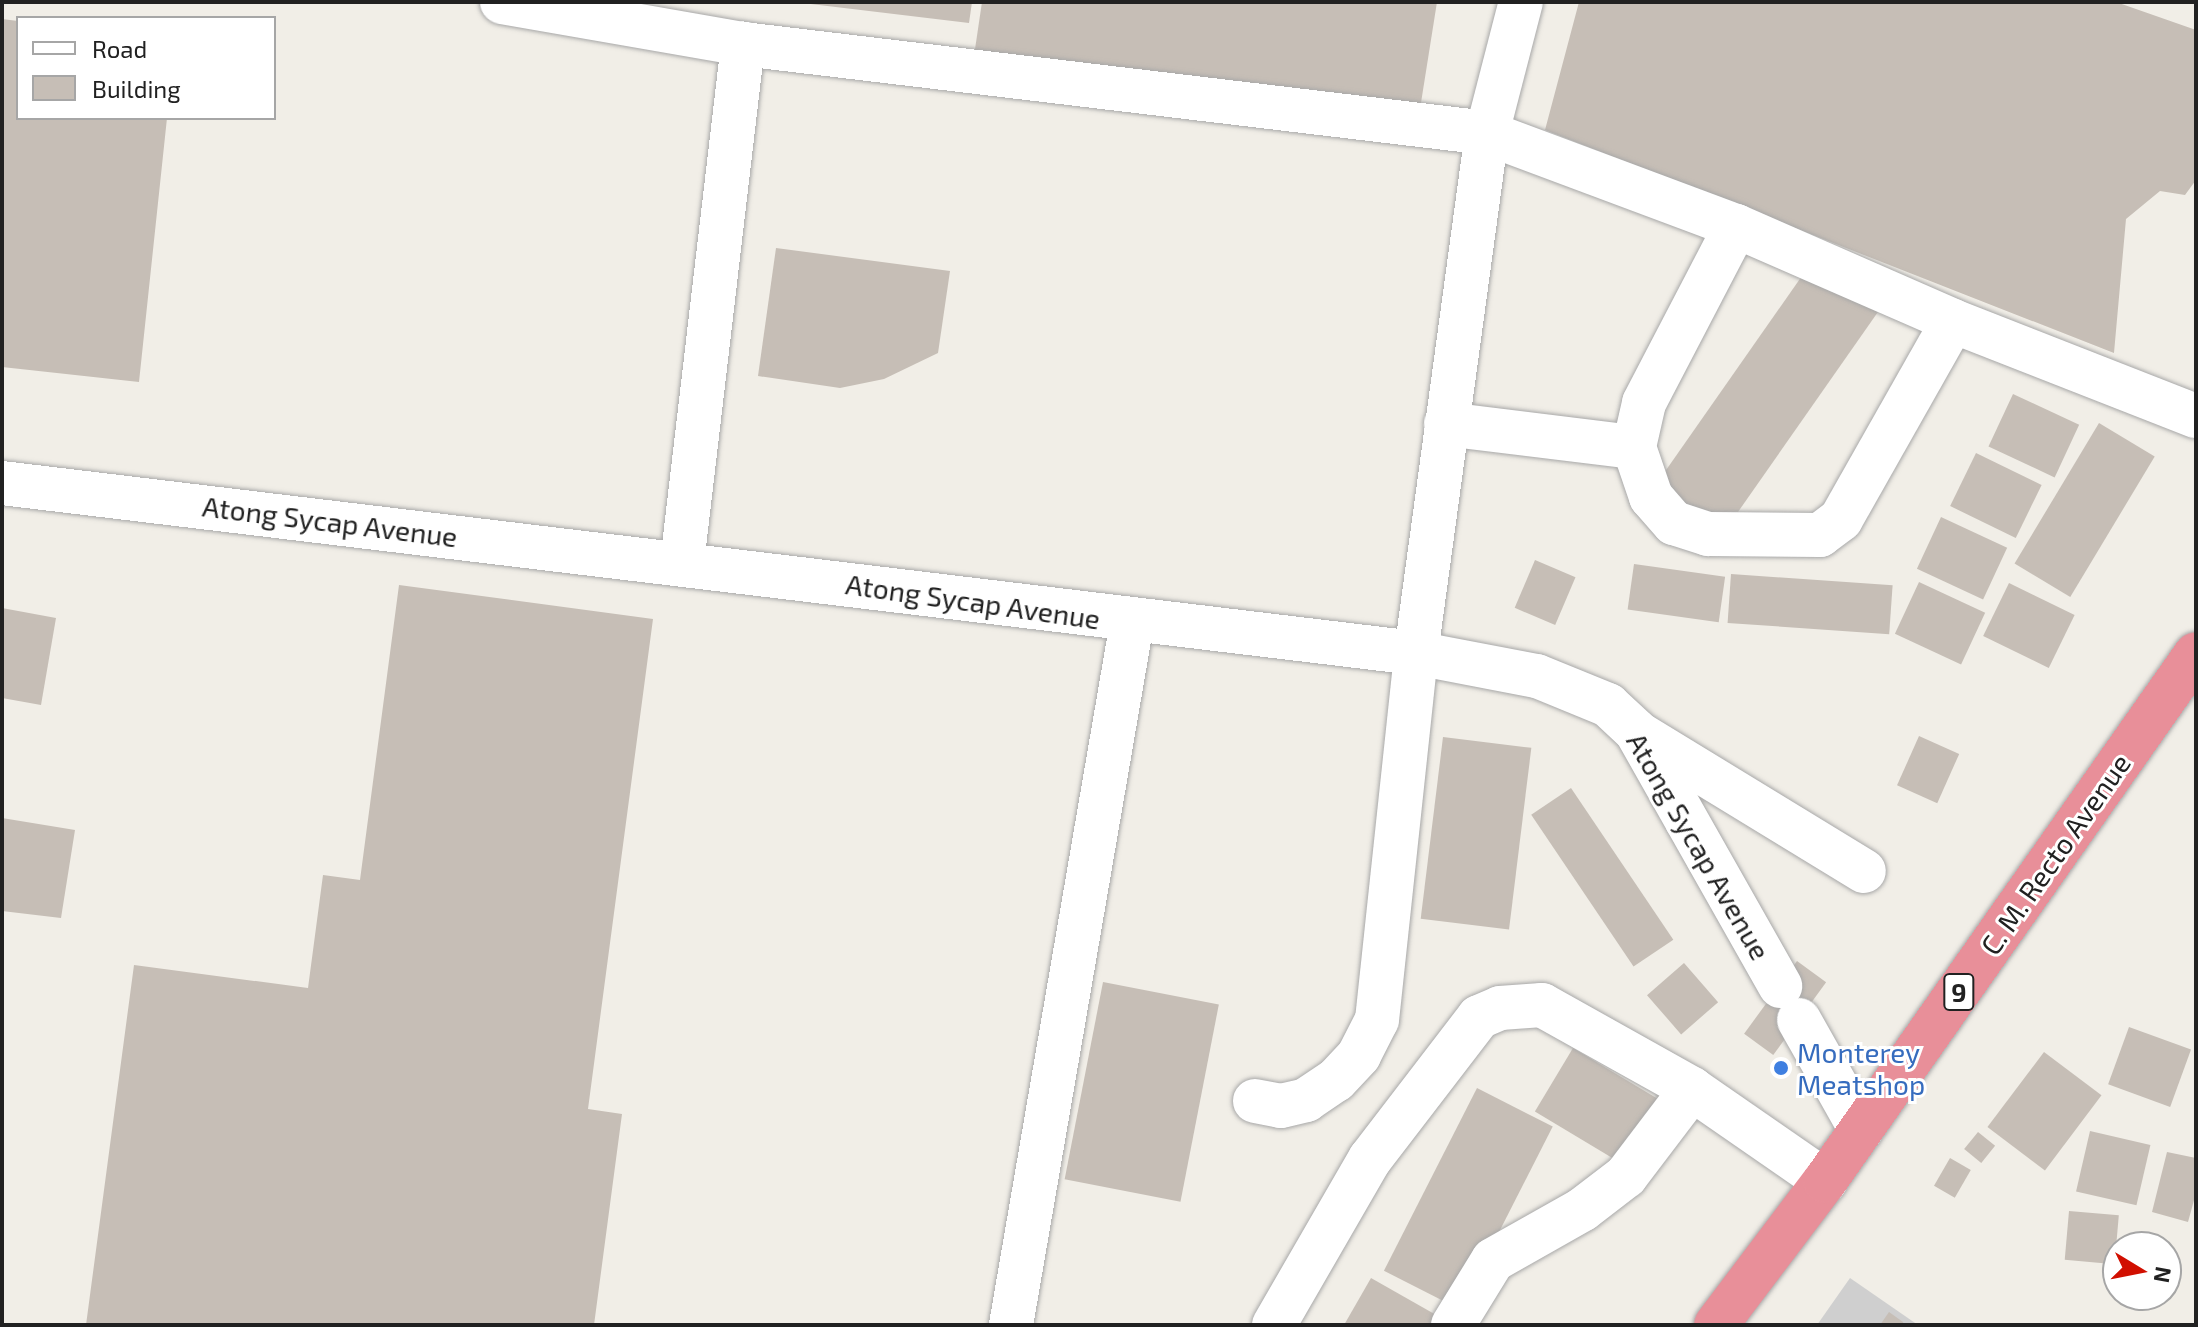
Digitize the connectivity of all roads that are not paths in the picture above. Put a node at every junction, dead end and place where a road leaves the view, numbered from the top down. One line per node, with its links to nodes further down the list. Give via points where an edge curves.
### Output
1 (502, 2): 3 (street)
2 (1521, 2): 4 (street)
3 (743, 44): 4 (street); 11 (street)
4 (1487, 133): 5 (street); 8 (street)
5 (1736, 226): 6 (street); 9 (street, via 1644,403)
6 (1953, 321): 7 (street); 9 (street, via 1841,519 1820,535 1708,534 1674,523 1651,497)
7 (2196, 416)
8 (1446, 424): 9 (street); 13 (street)
9 (1634, 447)
10 (2, 483): 11 (street, Atong Sycap Avenue)
11 (682, 563): 12 (street, Atong Sycap Avenue)
12 (1132, 622): 13 (street, Atong Sycap Avenue); 21 (street)
13 (1416, 653): 15 (street, Atong Sycap Avenue, via 1577,688 1608,705); 18 (street, via 1377,1020 1359,1055 1336,1080 1306,1100 1281,1106)
14 (2196, 654): 19 (highway, C. M. Recto Avenue / 9)
15 (1636, 731): 16 (street); 19 (street, Atong Sycap Avenue)
16 (1864, 871)
17 (1692, 1089): 20 (street); 22 (street, via 1542,1005 1521,1003 1479,1017 1370,1159); 23 (street, via 1626,1176 1583,1209 1493,1260)
18 (1255, 1101)
19 (1861, 1130): 20 (highway, C. M. Recto Avenue / 9)
20 (1825, 1181): 24 (highway, C. M. Recto Avenue / 9)
21 (1011, 1325)
22 (1274, 1325)
23 (1453, 1325)
24 (1716, 1325)

